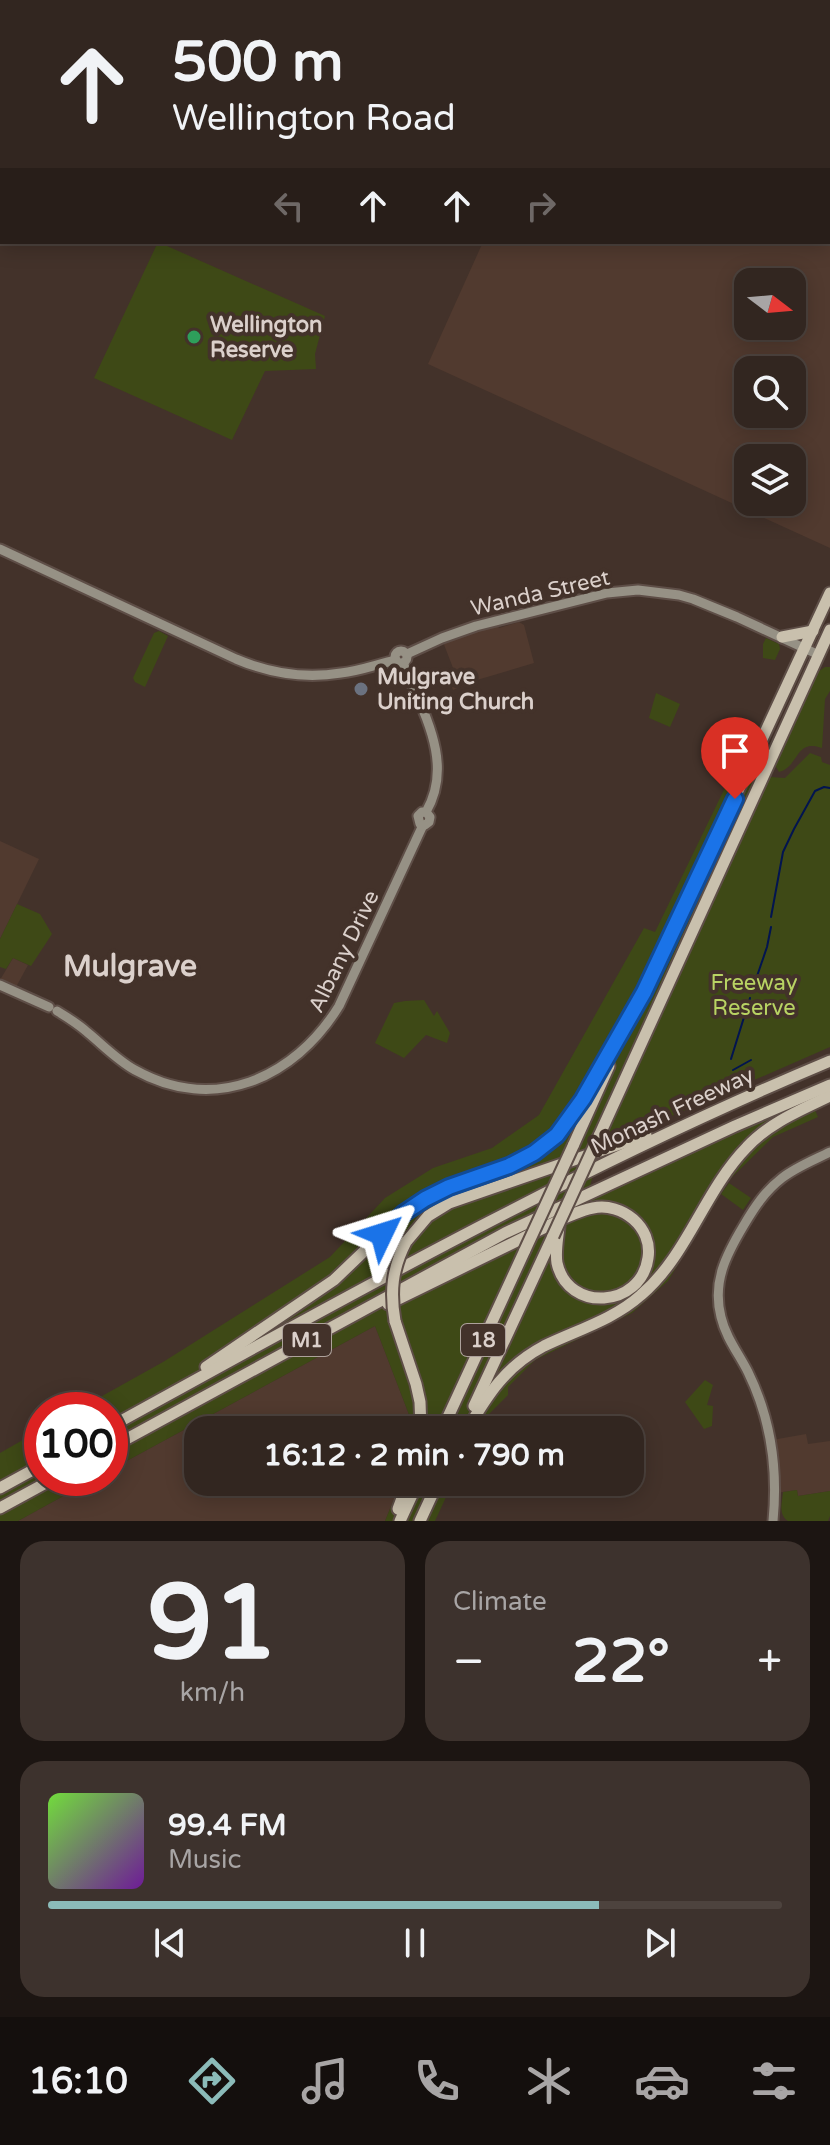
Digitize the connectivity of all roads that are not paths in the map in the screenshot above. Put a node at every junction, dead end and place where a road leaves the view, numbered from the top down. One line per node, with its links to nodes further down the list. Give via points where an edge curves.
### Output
1 (0, 549): 8 (street, Wanda Street, via 257,667 314,675)
2 (830, 593): 4 (highway, 18)
3 (830, 630): 7 (highway, 18)
4 (813, 631): 5 (highway); 6 (highway, 18)
5 (782, 637): 6 (street, Wanda Street); 8 (street, Wanda Street, via 693,599 638,590 476,626)
6 (805, 648): 7 (street, Wanda Street); 9 (highway, 18)
7 (819, 655): 10 (highway, 18)
8 (402, 659): 11 (street, Albany Drive, via 436,743 437,788 426,812 430,820 423,825 339,1006 300,1055 262,1078 229,1087 175,1086 131,1069 53,1009)
9 (746, 777): 10 (highway); 12 (highway, 18)
10 (760, 783): 18 (highway, 18, bridge)
11 (0, 985)
12 (644, 992): 20 (highway, via 578,1107 548,1143 509,1166 425,1199 334,1280); 22 (highway, 18, bridge)
13 (830, 1061): 15 (highway, Monash Freeway / M1)
14 (830, 1085): 19 (highway, Monash Freeway / M1, via 505,1233)
15 (754, 1092): 20 (highway, Monash Freeway / M1, via 459,1236); 21 (highway, bridge, via 624,1144 449,1203 428,1216 406,1242 395,1267 391,1299)
16 (830, 1096): 24 (highway, via 749,1144 718,1183 670,1263 643,1294 522,1361 494,1386)
17 (830, 1152): 37 (street, via 789,1173 767,1192 730,1248 719,1278 724,1328 753,1382 768,1427)
18 (557, 1231): 19 (highway, via 562,1274 587,1296 623,1294 644,1272 648,1246 637,1223 619,1210 591,1208); 23 (highway, 18)
19 (296, 1346): 26 (highway, Monash Freeway / M1)
20 (160, 1400): 25 (highway, Monash Freeway / M1)
21 (420, 1416)
22 (448, 1416)
23 (471, 1416)
24 (474, 1416)
25 (128, 1417)
26 (128, 1438)
27 (24, 1475): 28 (highway)
28 (0, 1488)
29 (24, 1495): 33 (highway)
30 (403, 1496): 34 (highway)
31 (412, 1496): 35 (highway)
32 (432, 1496): 36 (highway)
33 (0, 1508)
34 (393, 1521)
35 (400, 1521)
36 (420, 1521)
37 (775, 1521)

